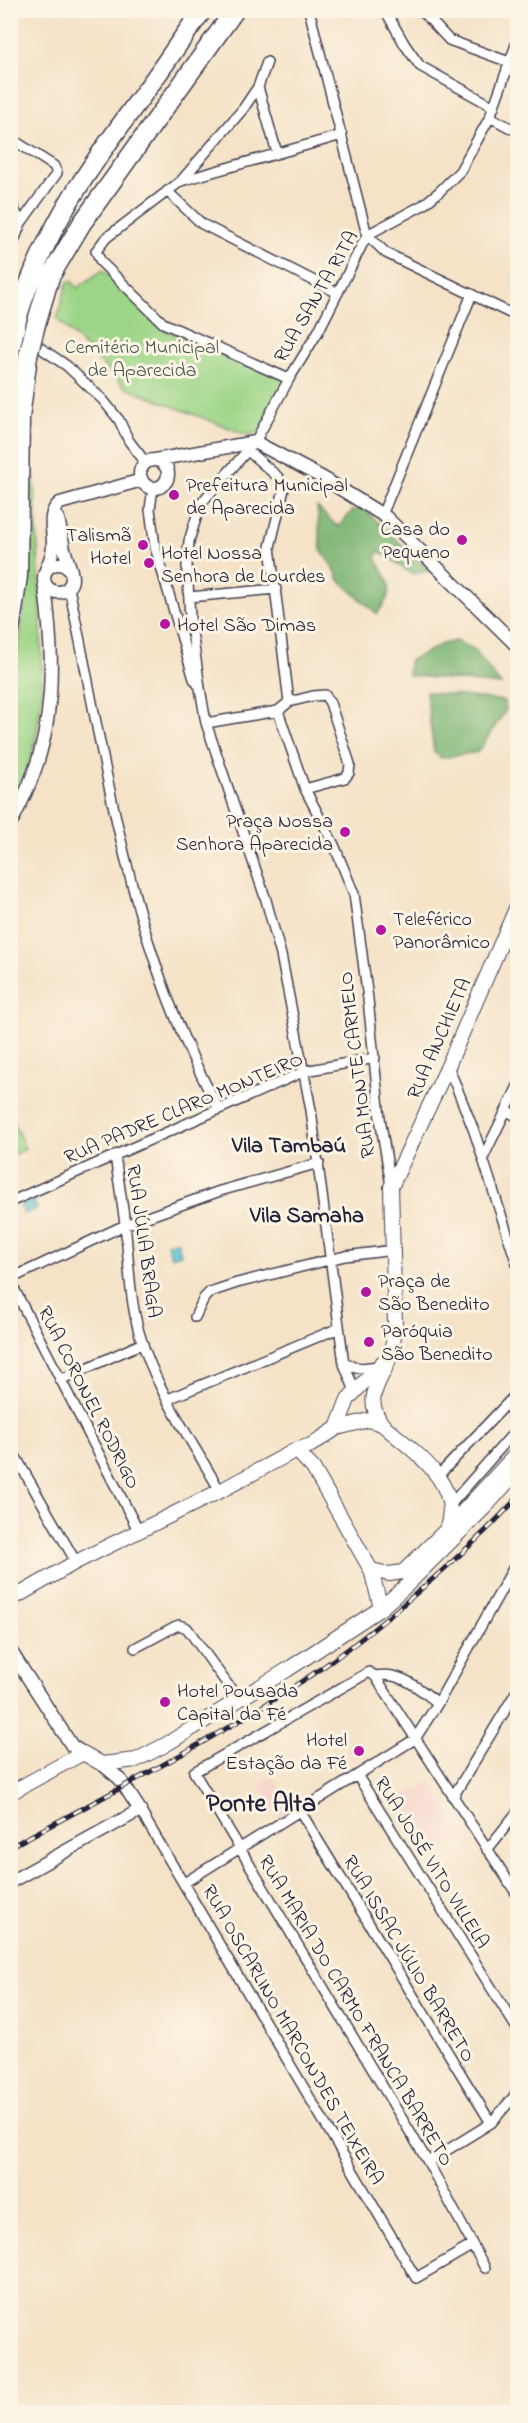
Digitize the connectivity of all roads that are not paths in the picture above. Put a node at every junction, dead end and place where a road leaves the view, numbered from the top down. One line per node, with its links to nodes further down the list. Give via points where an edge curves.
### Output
1 (203, 10): 25 (highway, via 60,216 33,270)
2 (235, 10): 26 (highway, bridge, via 82,223 50,278)
3 (309, 10): 13 (street)
4 (385, 10): 10 (street, via 420,66)
5 (421, 10): 8 (street, via 448,40)
6 (518, 39): 8 (street, RUA SANTA RITA)
7 (267, 62): 9 (street)
8 (509, 62): 10 (street, RUA SANTA RITA)
9 (258, 87): 15 (street); 16 (street)
10 (494, 107): 11 (street, RUA SANTA RITA)
11 (490, 117): 12 (street); 20 (street, RUA SANTA RITA, via 460,171 439,192)
12 (518, 132)
13 (342, 135): 15 (street); 20 (street)
14 (10, 138): 19 (street, via 54,166 57,173)
15 (277, 153): 16 (street)
16 (181, 181): 17 (street)
17 (167, 191): 22 (street, via 202,224); 27 (street, via 98,246 101,262 163,323)
18 (10, 201): 19 (street)
19 (21, 223): 21 (street)
20 (367, 235): 22 (street, RUA SANTA RITA); 23 (street, via 386,253)
21 (10, 251)
22 (338, 293): 27 (street, RUA SANTA RITA)
23 (471, 294): 24 (street); 35 (street)
24 (518, 317)
25 (14, 324): 26 (highway, bridge); 26 (street)
26 (27, 352): 30 (street, via 67,366 103,400 129,441); 42 (highway, via 20,418 18,576)
27 (289, 379): 28 (street, RUA SANTA RITA)
28 (251, 446): 29 (street); 35 (street, via 323,478); 39 (street, via 284,489 270,547); 40 (street, RUA SANTA RITA, via 198,509 189,542)
29 (190, 455): 30 (street); 32 (street)
30 (151, 461): 31 (street, via 141,471); 32 (street, via 168,469)
31 (142, 480): 33 (street); 34 (street)
32 (167, 481): 33 (street)
33 (153, 488): 44 (street, via 150,509 155,548)
34 (60, 503): 36 (street, via 60,529); 37 (street, via 52,517 53,549)
35 (382, 515): 43 (street)
36 (71, 572): 37 (street, via 65,565 56,564); 38 (street, via 72,583)
37 (44, 576): 38 (street, via 55,592); 41 (street)
38 (67, 589): 41 (street, via 53,603); 55 (street, via 113,812 143,923 175,1020)
39 (276, 589): 40 (street); 45 (street)
40 (189, 597): 44 (street, RUA SANTA RITA)
41 (49, 619): 49 (street, via 51,685 44,737 35,769)
42 (10, 631)
43 (518, 648)
44 (200, 688): 47 (street)
45 (289, 702): 46 (street); 48 (street, via 325,695 350,764 345,778)
46 (278, 711): 47 (street); 48 (street, RUA MONTE CARMELO)
47 (206, 723): 53 (street, via 276,933)
48 (305, 789): 51 (street, RUA MONTE CARMELO, via 354,894)
49 (10, 825)
50 (518, 904): 52 (main road, RUA ANCHIETA)
51 (375, 1058): 53 (street, RUA PADRE CLARO MONTEIRO); 61 (street, RUA MONTE CARMELO)
52 (448, 1066): 59 (street); 61 (main road, RUA ANCHIETA)
53 (305, 1071): 55 (street, RUA PADRE CLARO MONTEIRO); 60 (street)
54 (518, 1086): 56 (street)
55 (219, 1109): 58 (street, RUA PADRE CLARO MONTEIRO)
56 (507, 1111): 57 (street); 59 (street)
57 (518, 1117)
58 (115, 1155): 62 (street, RUA PADRE CLARO MONTEIRO); 63 (street, RUA JÚLIA BRAGA)
59 (483, 1158): 66 (street)
60 (319, 1163): 63 (street, via 220,1191); 65 (street)
61 (391, 1187): 64 (main road, RUA MONTE CARMELO)
62 (10, 1202)
63 (125, 1225): 67 (street); 70 (street, RUA JÚLIA BRAGA, via 133,1311)
64 (394, 1250): 65 (street); 71 (main road, RUA MONTE CARMELO, via 395,1324)
65 (332, 1260): 68 (street, via 210,1292); 69 (street)
66 (518, 1267)
67 (10, 1280): 74 (street, RUA CORONEL RODRIGO)
68 (195, 1317)
69 (339, 1328): 72 (street); 77 (street)
70 (143, 1343): 74 (street); 77 (street, RUA JÚLIA BRAGA)
71 (390, 1353): 73 (main road); 78 (main road, RUA MONTE CARMELO, via 372,1395)
72 (344, 1364): 73 (street, via 361,1368); 75 (street)
73 (379, 1366): 75 (main road)
74 (60, 1380): 90 (street, RUA CORONEL RODRIGO)
75 (355, 1391): 78 (main road, via 368,1403); 79 (main road)
76 (518, 1392): 87 (street)
77 (168, 1399): 88 (street, RUA JÚLIA BRAGA)
78 (376, 1422): 79 (main road); 87 (main road)
79 (337, 1428): 81 (main road)
80 (518, 1428): 89 (street)
81 (311, 1445): 83 (main road); 85 (main road)
82 (10, 1447): 93 (street)
83 (296, 1450): 85 (main road); 88 (main road)
84 (518, 1452): 91 (main road)
85 (313, 1468): 94 (main road)
86 (518, 1470): 96 (main road)
87 (439, 1475): 89 (main road)
88 (220, 1491): 90 (main road)
89 (451, 1503): 91 (main road)
90 (138, 1530): 93 (main road)
91 (446, 1530): 94 (main road, via 403,1572)
92 (518, 1560): 102 (street)
93 (76, 1562): 95 (main road)
94 (371, 1570): 96 (main road)
95 (10, 1600)
96 (381, 1608): 101 (main road)
97 (135, 1648): 101 (street, via 179,1625 187,1628)
98 (10, 1650): 104 (street)
99 (375, 1676): 102 (street, via 400,1677); 103 (street); 114 (street, RUA MARIA DO CARMO FRANCA BARRETO, via 369,1671 194,1772)
100 (516, 1693): 110 (street)
101 (238, 1699): 105 (main road)
102 (438, 1702): 103 (street)
103 (415, 1739): 107 (street); 110 (street)
104 (76, 1753): 106 (main road); 109 (main road)
105 (136, 1760): 106 (main road); 108 (street)
106 (102, 1764): 108 (street)
107 (357, 1775): 112 (street); 119 (street, RUA JOSÉ VITO VILLELA)
108 (120, 1779): 111 (street)
109 (10, 1793)
110 (453, 1797): 115 (street)
111 (140, 1810): 116 (street); 117 (street, RUA OSCARLINO MARCONDES TEIXEIRA)
112 (300, 1811): 114 (street); 121 (street, RUA ISSAC JÚLIO BARRETO)
113 (518, 1811): 115 (street)
114 (240, 1849): 117 (street); 122 (street, RUA MARIA DO CARMO FRANCA BARRETO)
115 (487, 1850): 118 (street)
116 (10, 1882)
117 (184, 1883): 123 (street, RUA OSCARLINO MARCONDES TEIXEIRA, via 416,2278)
118 (518, 1896)
119 (518, 2030)
120 (518, 2092): 121 (street)
121 (490, 2123): 122 (street)
122 (428, 2162): 123 (street, RUA MARIA DO CARMO FRANCA BARRETO)
123 (471, 2246): 124 (street, RUA MARIA DO CARMO FRANCA BARRETO)
124 (485, 2268)

